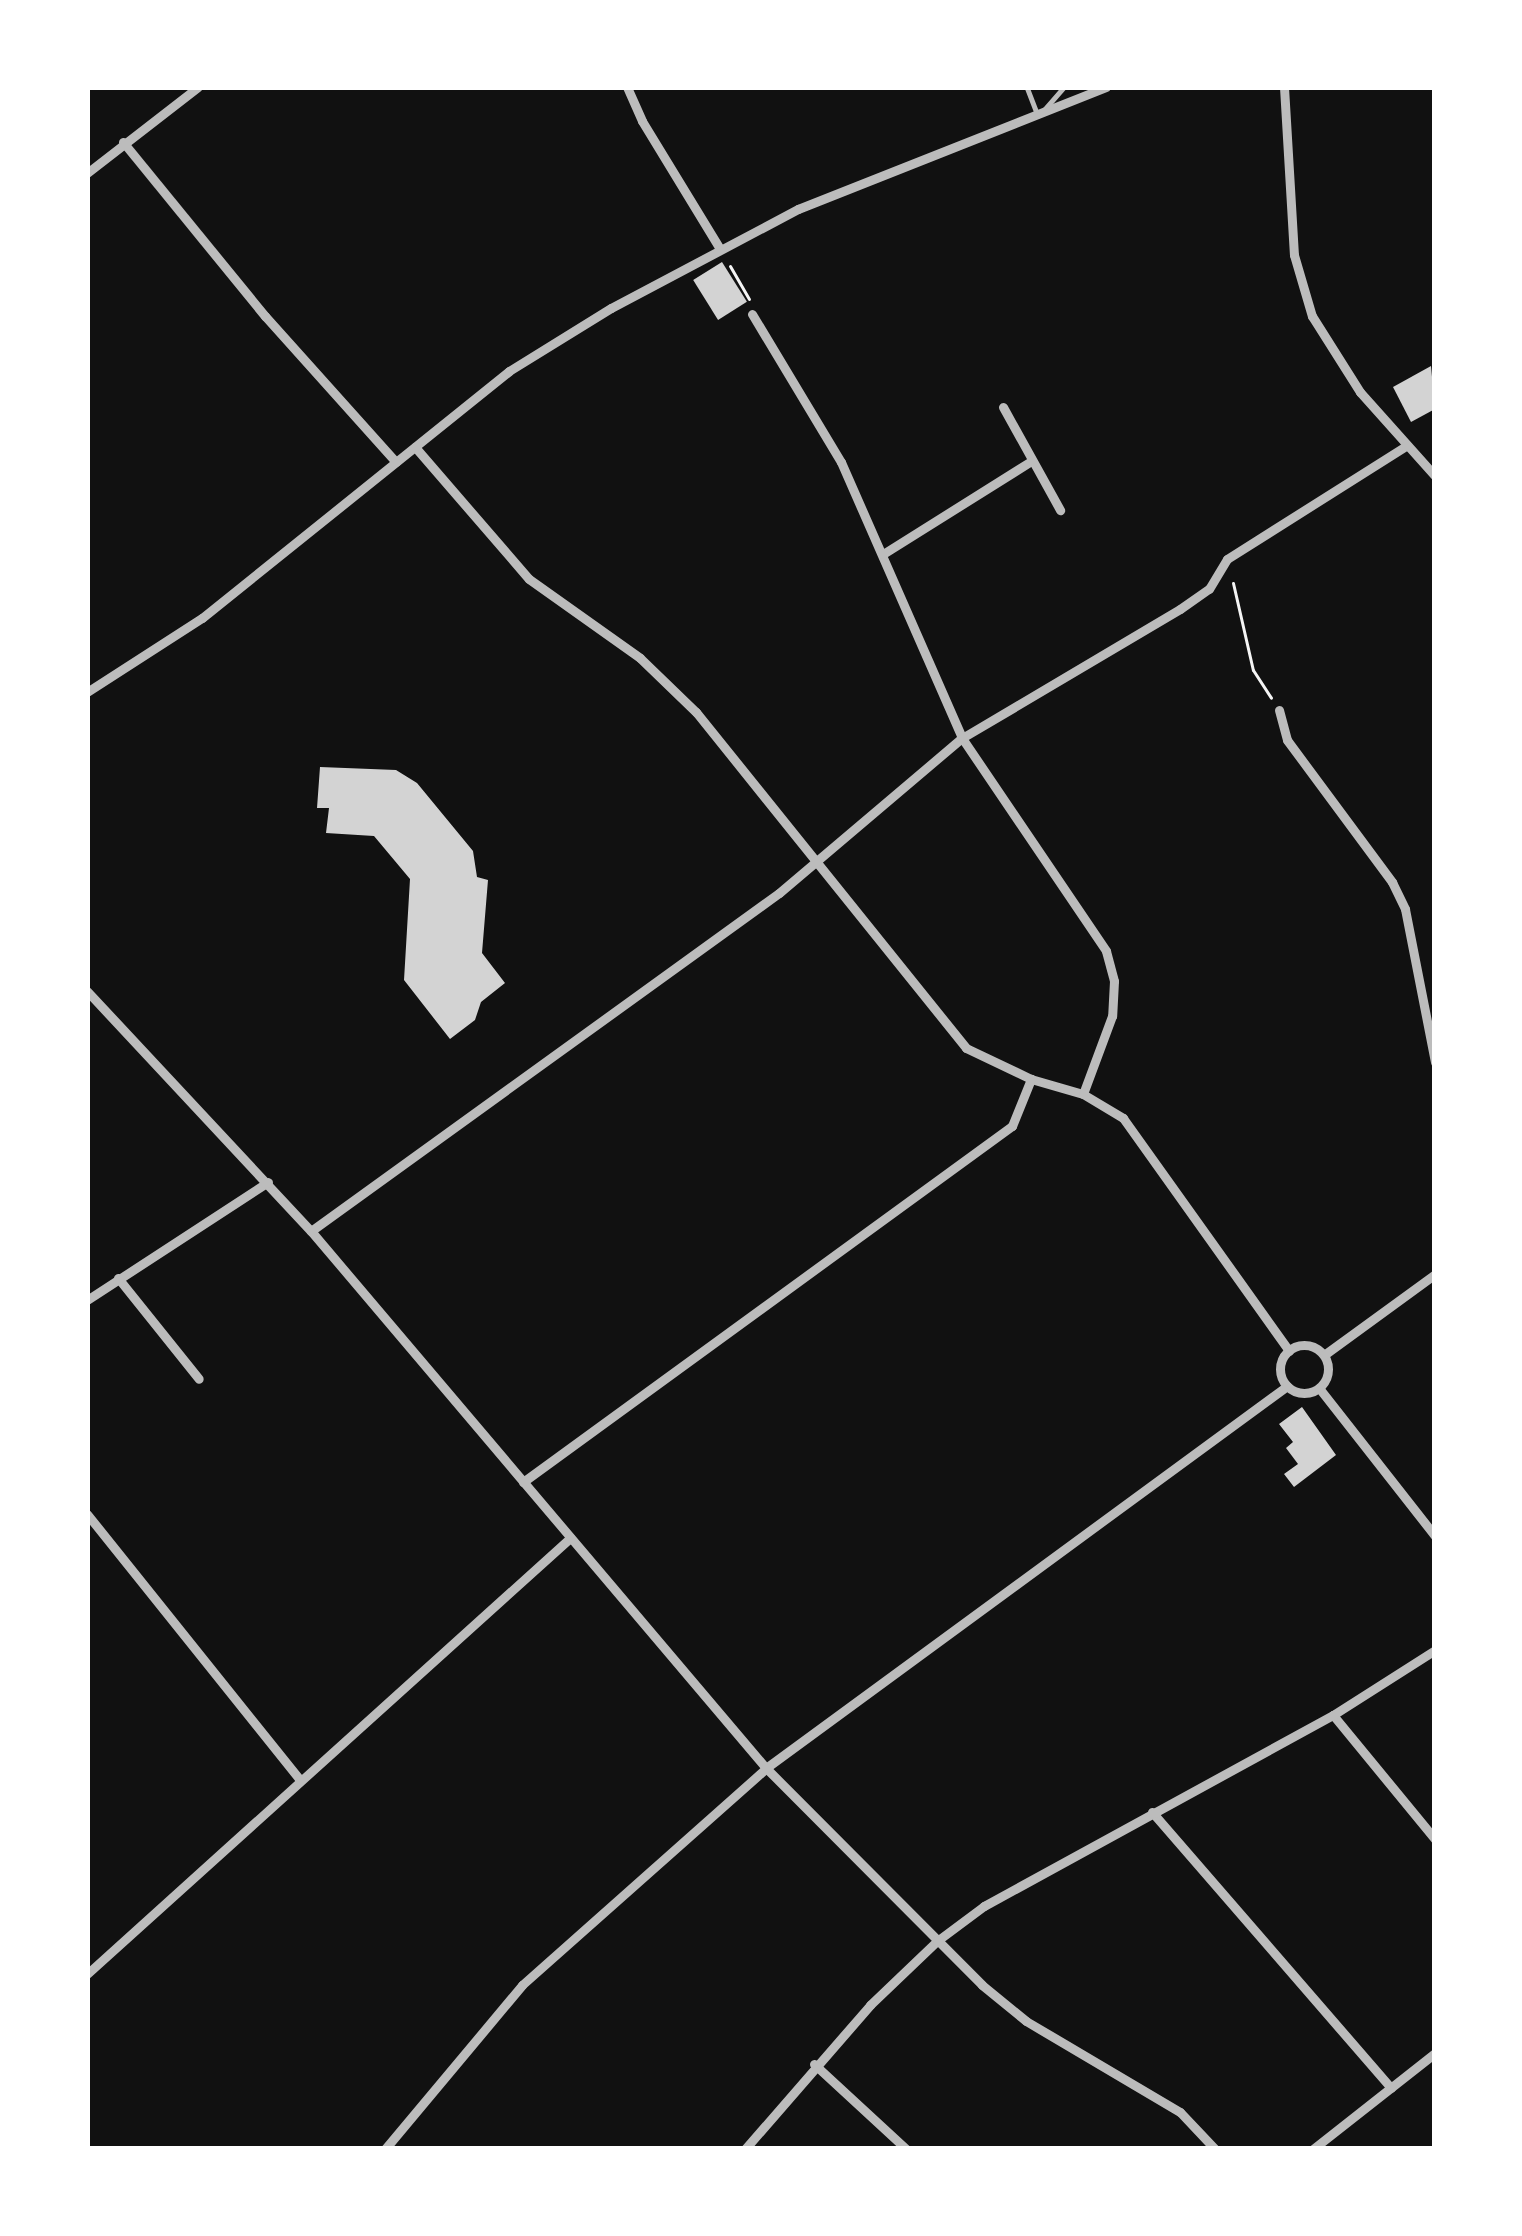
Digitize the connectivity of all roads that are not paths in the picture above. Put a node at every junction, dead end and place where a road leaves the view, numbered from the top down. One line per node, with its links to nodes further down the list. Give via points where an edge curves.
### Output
1 (198, 87): 8 (street)
2 (627, 87): 10 (street)
3 (1027, 87): 7 (lane)
4 (1064, 87): 7 (lane)
5 (1106, 87): 7 (street)
6 (1284, 87): 13 (street, via 1302,287 1330,349)
7 (1039, 116): 10 (street, via 798,209)
8 (123, 142): 9 (street); 16 (street)
9 (88, 169)
10 (721, 249): 14 (street, via 509,371)
11 (752, 314): 19 (street, via 841,462)
12 (1003, 407): 15 (street)
13 (1407, 445): 17 (street); 22 (street, via 1226,559 1194,599)
14 (415, 447): 16 (street); 23 (street, via 529,579 640,658 696,712)
15 (1030, 461): 18 (street); 19 (street)
16 (396, 462): 20 (street, via 202,618)
17 (1435, 476)
18 (1060, 510)
19 (883, 554): 22 (street)
20 (87, 692)
21 (1279, 710): 25 (street, via 1287,740 1405,909)
22 (962, 738): 23 (street); 27 (street, via 1106,951 1112,1016)
23 (818, 863): 26 (street, via 966,1048); 29 (street)
24 (87, 991): 28 (street)
25 (1435, 1062)
26 (1031, 1079): 27 (street); 38 (street, via 1012,1126)
27 (1083, 1094): 33 (street, via 1123,1118)
28 (268, 1182): 29 (street); 31 (street)
29 (311, 1231): 38 (street)
30 (1435, 1274): 34 (street)
31 (118, 1278): 32 (street); 35 (street)
32 (87, 1300)
33 (1289, 1351): 34 (street, via 1304,1346); 36 (street, via 1281,1364)
34 (1324, 1355): 37 (street, via 1328,1369)
35 (199, 1379)
36 (1287, 1386): 37 (street); 44 (street)
37 (1319, 1388): 40 (street)
38 (523, 1482): 41 (street)
39 (87, 1514): 45 (street)
40 (1435, 1536)
41 (570, 1538): 44 (street); 45 (street)
42 (1435, 1650): 43 (street)
43 (1333, 1714): 46 (street); 47 (street)
44 (766, 1768): 48 (street); 53 (street, via 522,1985)
45 (300, 1780): 49 (street)
46 (1152, 1812): 48 (street); 52 (street)
47 (1435, 1840)
48 (937, 1941): 51 (street); 56 (street, via 1026,2020 1180,2112)
49 (87, 1974)
50 (1433, 2059): 52 (street)
51 (814, 2063): 54 (street); 55 (street)
52 (1391, 2088): 57 (street)
53 (385, 2149)
54 (746, 2149)
55 (906, 2149)
56 (1214, 2149)
57 (1313, 2149)

